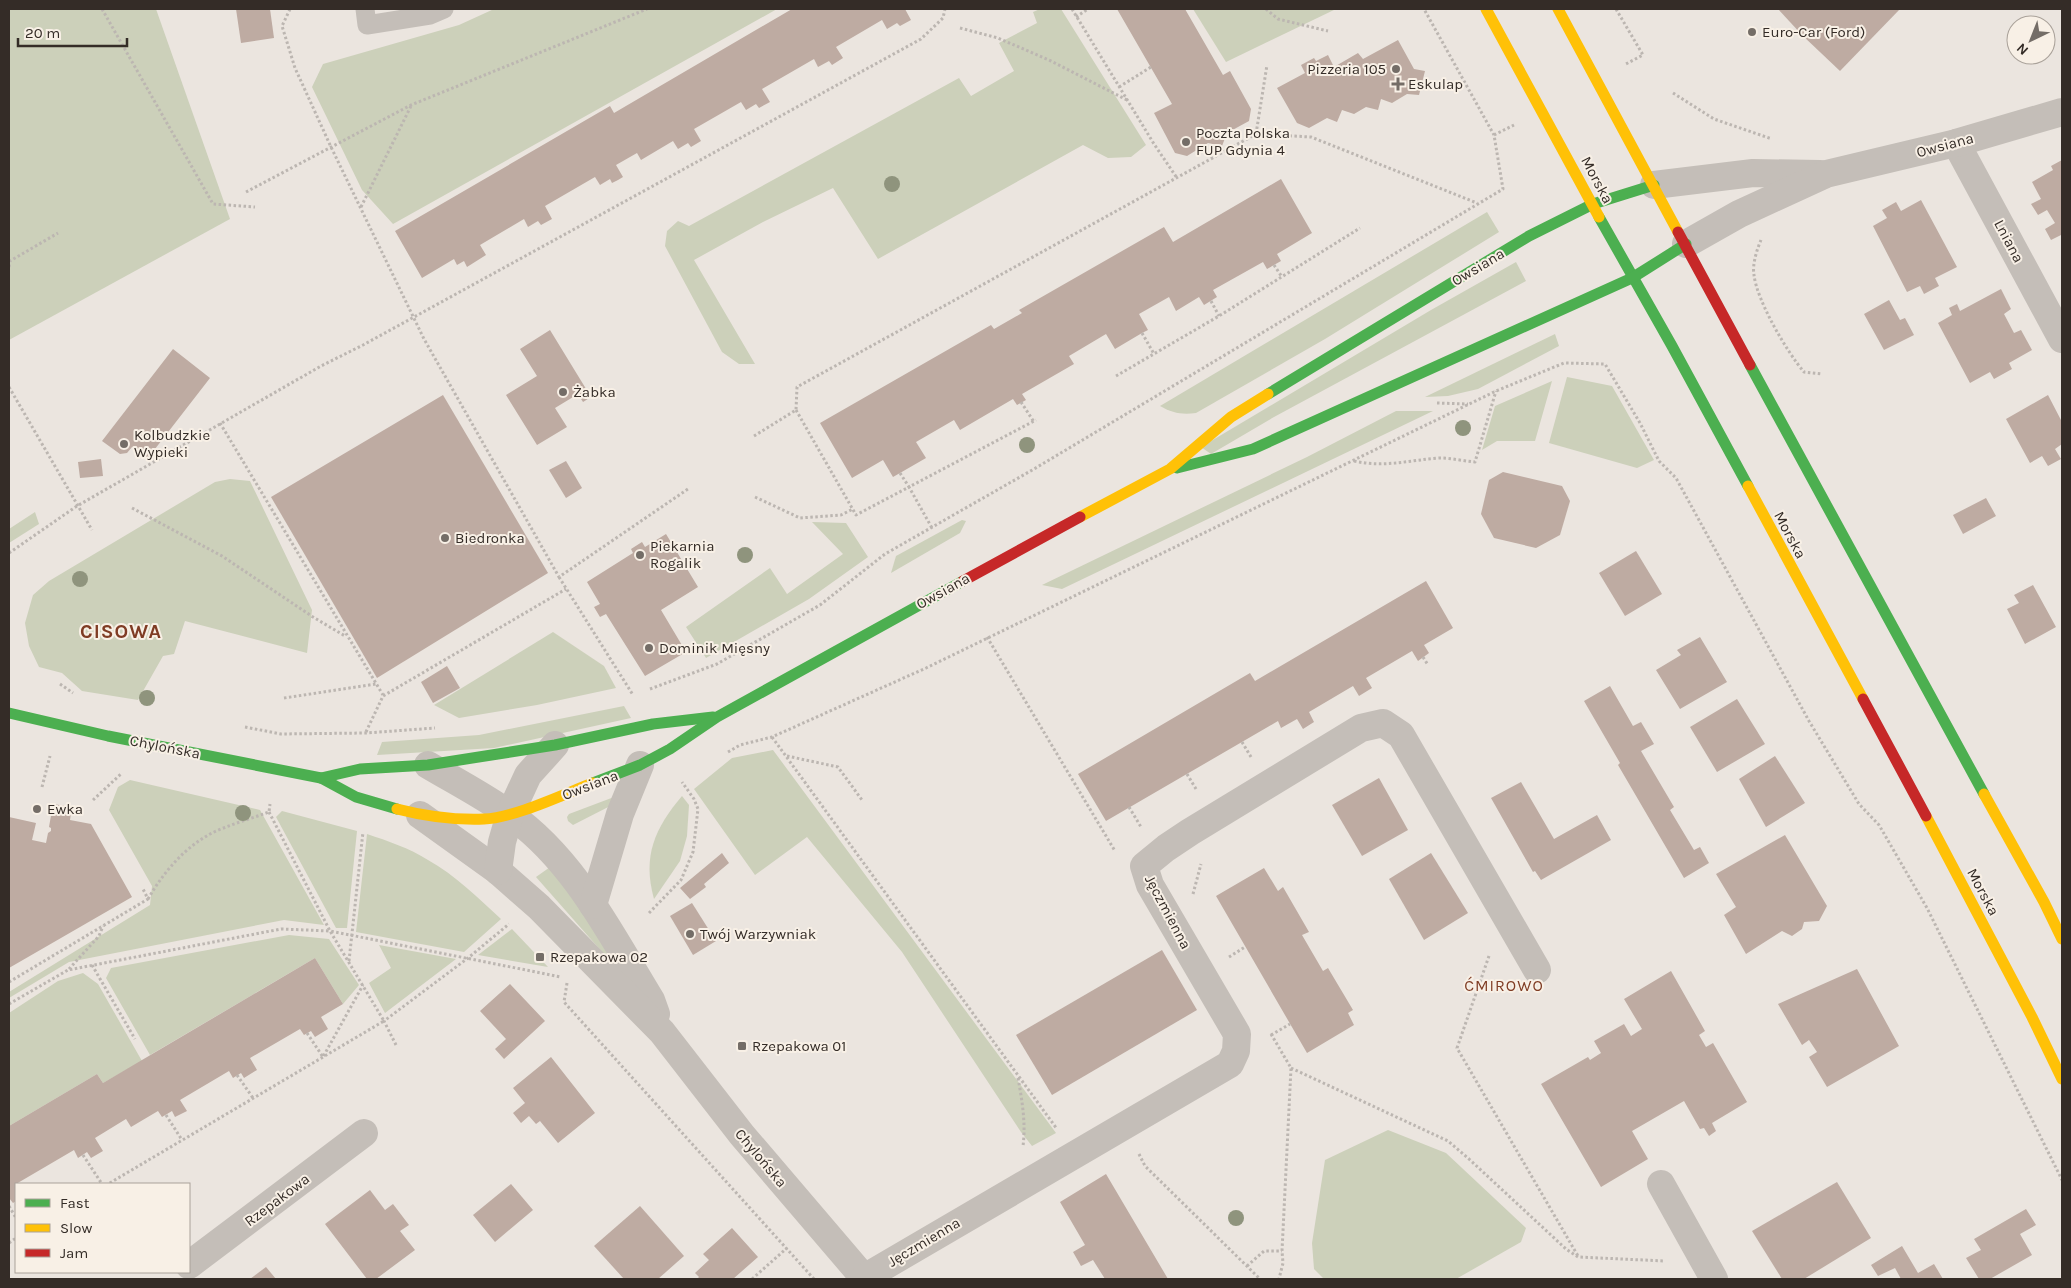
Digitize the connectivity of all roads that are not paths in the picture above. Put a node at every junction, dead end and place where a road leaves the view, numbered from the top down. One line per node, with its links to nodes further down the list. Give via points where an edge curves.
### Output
1 (365, 9): 2 (lane, via 368,25 430,15)
2 (444, 9)
3 (1486, 9): 9 (street, Morska)
4 (1558, 9): 8 (street)
5 (2062, 112): 6 (street, Owsiana)
6 (1956, 143): 7 (street, Owsiana); 12 (street, Lniana)
7 (1826, 174): 8 (street, Owsiana, via 1753,173); 10 (street, Owsiana, via 1740,214)
8 (1654, 185): 9 (street, Owsiana); 10 (street)
9 (1593, 204): 11 (street, Morska); 13 (street, Owsiana, via 1530,236 1231,418)
10 (1686, 244): 11 (street, Owsiana); 24 (street)
11 (1632, 278): 13 (street, Owsiana, via 1253,449); 27 (street, Morska, via 1672,346 1964,887)
12 (2062, 339)
13 (1170, 469): 15 (street, Owsiana)
14 (9, 713): 19 (street, Chylońska)
15 (717, 717): 16 (street, Owsiana, via 653,724); 18 (street, Owsiana)
16 (555, 745): 17 (street, Chylońska); 20 (street, via 528,775)
17 (428, 765): 19 (street, Chylońska, via 360,769); 20 (street, Chylońska)
18 (640, 765): 20 (street, Owsiana); 23 (street, via 620,814)
19 (321, 778): 21 (street, Chylońska, via 356,797)
20 (510, 814): 21 (street, Chylońska, via 485,819); 22 (street); 23 (street, Chylońska, via 551,851)
21 (420, 815): 22 (street, Chylońska)
22 (498, 871): 26 (street, Chylońska, via 540,907)
23 (593, 905): 26 (street, Chylońska, via 651,1000)
24 (2062, 939)
25 (1537, 970): 32 (street, Jęczmienna, via 1401,735 1383,723 1361,728 1190,832 1144,866 1150,885 1236,1034 1236,1051 1230,1064)
26 (662, 1032): 32 (street, Chylońska, via 742,1136)
27 (2062, 1079)
28 (364, 1133): 30 (street, Rzepakowa)
29 (1661, 1184): 31 (street)
30 (190, 1264)
31 (1708, 1269)
32 (865, 1278)

